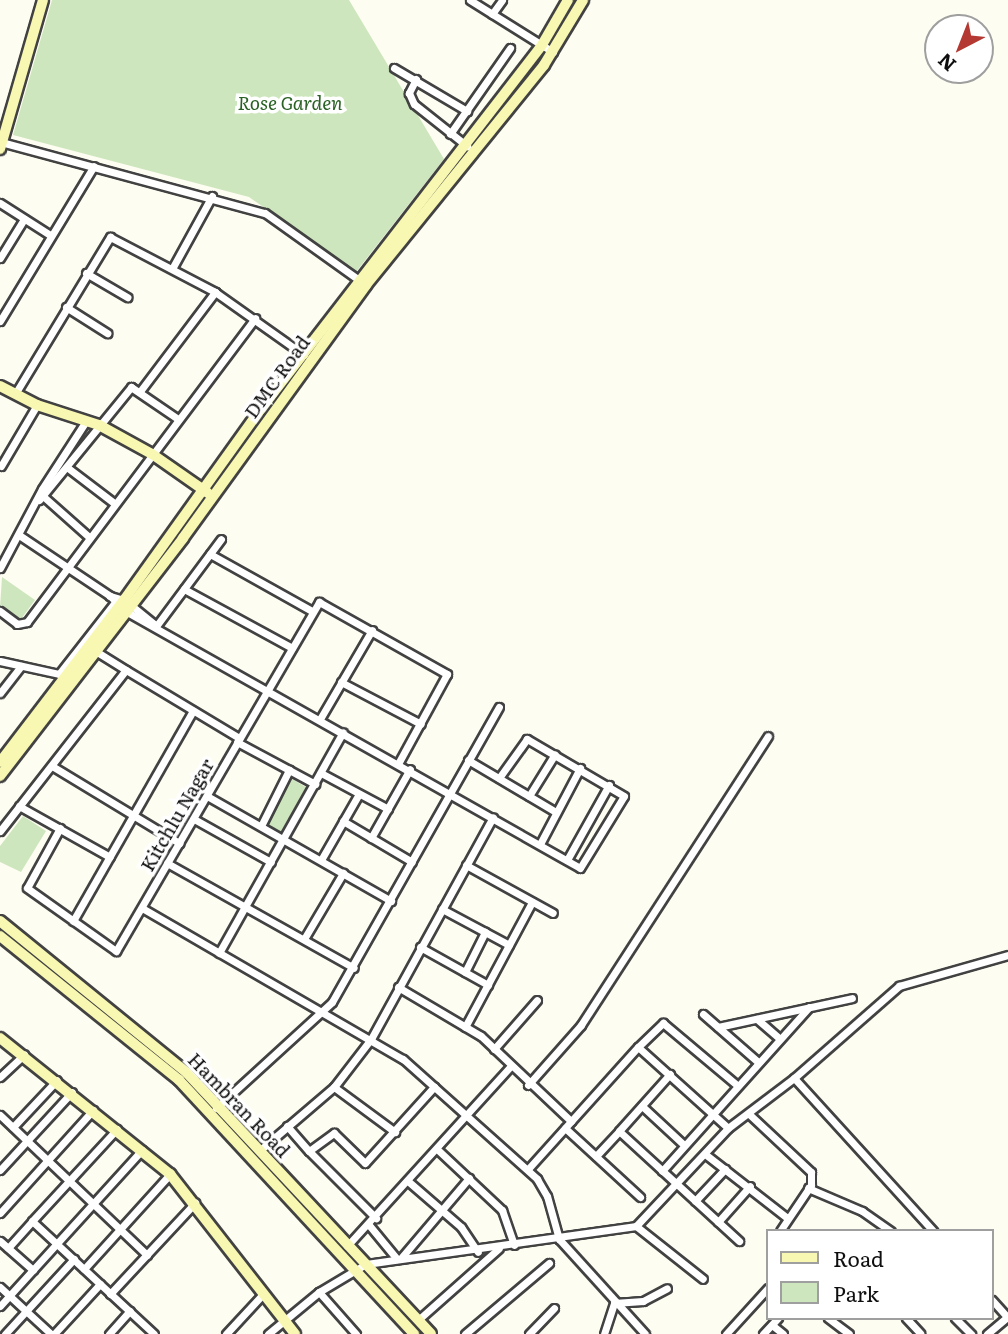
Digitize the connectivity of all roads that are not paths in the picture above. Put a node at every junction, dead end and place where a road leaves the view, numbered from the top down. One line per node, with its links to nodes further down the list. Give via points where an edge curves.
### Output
1 (43, 0): 14 (street)
2 (470, 0): 6 (street)
3 (502, 0): 6 (street)
4 (568, 0): 7 (street)
5 (583, 0): 9 (street, DMC Road)
6 (492, 14): 7 (street)
7 (542, 45): 9 (street); 15 (street)
8 (510, 48): 12 (street)
9 (553, 52): 15 (street, DMC Road)
10 (394, 68): 11 (street)
11 (416, 79): 12 (street); 13 (street, via 409,93 414,104)
12 (467, 111): 13 (street)
13 (450, 134): 15 (street)
14 (1, 145): 16 (street)
15 (469, 148): 24 (street, DMC Road)
16 (94, 166): 17 (street); 20 (street)
17 (212, 197): 22 (street); 24 (street, via 265,213)
18 (0, 203): 19 (street)
19 (24, 219): 20 (street); 21 (street)
20 (50, 236): 29 (street)
21 (0, 258)
22 (173, 267): 23 (street, via 110,237); 25 (street)
23 (86, 273): 26 (street); 27 (street)
24 (363, 283): 31 (street, DMC Road)
25 (215, 292): 28 (street); 33 (street)
26 (127, 297)
27 (65, 307): 30 (street); 34 (street)
28 (255, 318): 31 (street); 36 (street)
29 (1, 319)
30 (107, 334)
31 (306, 356): 42 (street, DMC Road)
32 (0, 386): 34 (street)
33 (141, 390): 36 (street); 38 (street, via 129,388)
34 (15, 394): 35 (street)
35 (37, 405): 37 (street); 40 (street)
36 (178, 419): 39 (street)
37 (86, 421): 38 (street); 43 (street)
38 (99, 425): 39 (street); 41 (street)
39 (152, 454): 42 (street); 44 (street)
40 (1, 466)
41 (68, 468): 43 (street); 44 (street)
42 (208, 493): 52 (street, DMC Road)
43 (42, 498): 45 (street); 46 (street)
44 (114, 503): 46 (street)
45 (19, 535): 49 (street); 50 (street)
46 (89, 537): 49 (street)
47 (221, 539): 48 (street)
48 (210, 554): 51 (street); 54 (street)
49 (68, 565): 52 (street); 53 (street, via 23,625)
50 (0, 568)
51 (184, 589): 55 (street); 57 (street)
52 (121, 603): 55 (street); 58 (street, DMC Road); 60 (street, via 59,674)
53 (0, 611)
54 (312, 611): 56 (street, via 317,603 324,603); 57 (street, Kitchlu Nagar)
55 (155, 625): 63 (street)
56 (372, 630): 62 (street); 68 (street, via 448,678)
57 (292, 648): 63 (street, Kitchlu Nagar)
58 (93, 649): 61 (street); 74 (street); 81 (street, DMC Road)
59 (0, 661): 60 (street)
60 (21, 666): 64 (street)
61 (126, 670): 66 (street); 76 (street)
62 (341, 682): 67 (street); 68 (street)
63 (268, 689): 67 (street); 71 (street, Kitchlu Nagar)
64 (1, 691)
65 (499, 707): 73 (street)
66 (193, 711): 71 (street); 92 (street)
67 (320, 719): 69 (street)
68 (421, 724): 75 (street)
69 (343, 732): 75 (street); 80 (street)
70 (768, 736): 150 (street, via 585,1019)
71 (238, 740): 79 (street); 87 (street, Kitchlu Nagar)
72 (555, 754): 77 (street); 82 (street, via 523,740); 88 (street)
73 (468, 760): 82 (street); 85 (street)
74 (0, 762)
75 (399, 762): 78 (street)
76 (51, 766): 89 (street); 92 (street)
77 (580, 768): 84 (street); 91 (street)
78 (410, 769): 85 (street); 90 (street)
79 (289, 771): 83 (street); 96 (street)
80 (321, 773): 83 (street); 86 (street)
81 (0, 776)
82 (499, 778): 88 (street)
83 (315, 784): 100 (street)
84 (609, 785): 105 (street); 105 (street, via 625,794 585,866)
85 (451, 792): 93 (street); 107 (street)
86 (359, 794): 90 (street); 95 (street)
87 (207, 796): 94 (street, Kitchlu Nagar); 96 (street)
88 (529, 796): 91 (street)
89 (19, 806): 97 (street); 98 (street)
90 (388, 809): 99 (street)
91 (556, 812): 102 (street)
92 (134, 815): 101 (street); 103 (street)
93 (493, 817): 102 (street); 109 (street)
94 (194, 819): 101 (street, Kitchlu Nagar); 106 (street)
95 (343, 821): 99 (street); 104 (street)
96 (261, 826): 100 (street)
97 (60, 828): 103 (street); 118 (street, Kitchlu Nagar, via 27,888)
98 (0, 831)
99 (371, 838): 107 (street)
100 (284, 839): 104 (street); 106 (street)
101 (179, 843): 108 (street, Kitchlu Nagar)
102 (540, 844): 105 (street)
103 (110, 857): 118 (street)
104 (321, 860): 110 (street)
105 (567, 860)
106 (271, 862): 113 (street)
107 (412, 862): 111 (street)
108 (167, 863): 113 (street); 114 (street, Kitchlu Nagar)
109 (466, 865): 112 (street); 115 (street)
110 (343, 873): 111 (street); 121 (street)
111 (391, 901): 126 (street)
112 (532, 902): 116 (street); 122 (street)
113 (247, 906): 121 (street); 124 (street)
114 (142, 908): 118 (street, Kitchlu Nagar, via 116,951); 124 (street)
115 (442, 909): 119 (street); 123 (street)
116 (552, 913)
117 (0, 921): 157 (street, Hambran Road, via 187,1073)
118 (73, 921)
119 (485, 932): 122 (street); 127 (street)
120 (0, 936): 157 (street, Hambran Road)
121 (304, 939): 126 (street)
122 (509, 945): 128 (street)
123 (420, 947): 127 (street); 129 (street)
124 (219, 953): 133 (street)
125 (1008, 955): 148 (street, via 906,982)
126 (354, 968): 133 (street)
127 (465, 972): 128 (street)
128 (488, 985): 136 (street)
129 (397, 987): 136 (street); 140 (street)
130 (852, 998): 132 (street)
131 (537, 1000): 142 (street)
132 (809, 1007): 135 (street); 139 (street)
133 (323, 1013): 140 (street); 157 (street)
134 (703, 1014): 137 (street)
135 (758, 1018): 137 (street); 139 (street)
136 (465, 1027): 142 (street)
137 (718, 1027): 144 (street)
138 (0, 1038): 143 (street)
139 (780, 1039): 144 (street)
140 (371, 1040): 152 (street); 153 (street)
141 (638, 1047): 146 (street); 151 (street, via 663,1023); 162 (street)
142 (494, 1049): 145 (street)
143 (24, 1055): 147 (street); 149 (street)
144 (758, 1062): 151 (street)
145 (510, 1067): 150 (street); 161 (street)
146 (670, 1074): 155 (street); 158 (street)
147 (0, 1077)
148 (794, 1078): 159 (street); 204 (street)
149 (57, 1080): 154 (street); 164 (street)
150 (528, 1085): 162 (street)
151 (737, 1085): 158 (street)
152 (334, 1087): 163 (street); 168 (street)
153 (434, 1087): 161 (street); 168 (street)
154 (72, 1092): 156 (street); 169 (street)
155 (642, 1106): 167 (street); 170 (street)
156 (94, 1110): 166 (street); 177 (street)
157 (214, 1110): 173 (street, Hambran Road); 220 (street, Hambran Road)
158 (711, 1112): 165 (street); 170 (street)
159 (748, 1114): 165 (street); 188 (street, via 807,1167 813,1177)
160 (0, 1115): 164 (street)
161 (468, 1116): 172 (street); 178 (street)
162 (568, 1124): 176 (street); 178 (street)
163 (287, 1126): 173 (street); 174 (street)
164 (13, 1127): 169 (street)
165 (728, 1128): 175 (street)
166 (117, 1129): 171 (street); 184 (street)
167 (619, 1131): 176 (street); 181 (street)
168 (395, 1132): 174 (street, via 365,1163 334,1133)
169 (28, 1141): 177 (street); 180 (street)
170 (684, 1145): 181 (street)
171 (142, 1150): 182 (street); 191 (street)
172 (438, 1150): 183 (street); 185 (street)
173 (259, 1151): 210 (street, Hambran Road)
174 (309, 1151): 196 (street)
175 (705, 1154): 179 (street); 186 (street)
176 (596, 1156): 189 (street)
177 (50, 1161): 184 (street); 194 (street)
178 (528, 1169): 205 (street, via 547,1196)
179 (725, 1169): 187 (street); 190 (street)
180 (0, 1170)
181 (662, 1171): 186 (street)
182 (170, 1174): 192 (street); 201 (street)
183 (469, 1178): 193 (street); 209 (street, via 502,1210)
184 (71, 1180): 191 (street); 197 (street)
185 (409, 1182): 193 (street); 196 (street)
186 (678, 1185): 190 (street); 200 (street)
187 (750, 1186): 195 (street); 198 (street)
188 (808, 1188): 195 (street); 203 (street, via 862,1211)
189 (640, 1197)
190 (695, 1201): 198 (street)
191 (94, 1203): 201 (street); 208 (street)
192 (195, 1203): 214 (street); 228 (street)
193 (440, 1209): 213 (street); 215 (street)
194 (0, 1213)
195 (786, 1217): 202 (street)
196 (376, 1218): 199 (street)
197 (33, 1221): 208 (street); 211 (street)
198 (718, 1222): 207 (street)
199 (369, 1225): 210 (street); 215 (street)
200 (636, 1226): 205 (street); 222 (street)
201 (121, 1229): 214 (street); 219 (street)
202 (781, 1229)
203 (888, 1229)
204 (931, 1229)
205 (559, 1239): 209 (street); 232 (street)
206 (0, 1241): 211 (street)
207 (739, 1241)
208 (57, 1244): 216 (street); 221 (street)
209 (514, 1245): 212 (street)
210 (347, 1246): 218 (street, Hambran Road)
211 (8, 1248): 221 (street)
212 (499, 1248): 213 (street); 239 (street)
213 (478, 1252): 215 (street)
214 (148, 1255): 229 (street)
215 (399, 1258): 218 (street)
216 (74, 1259): 219 (street); 235 (street)
217 (549, 1263): 255 (street)
218 (366, 1264): 220 (street); 239 (street, Hambran Road)
219 (84, 1269): 223 (street)
220 (353, 1269): 227 (street); 244 (street, Hambran Road)
221 (33, 1270): 230 (street)
222 (703, 1279)
223 (100, 1284): 229 (street); 247 (street)
224 (0, 1287): 230 (street)
225 (667, 1288): 232 (street, via 647,1300)
226 (766, 1290): 259 (street)
227 (320, 1292): 237 (street); 253 (street)
228 (264, 1293): 237 (street); 250 (street)
229 (110, 1294): 236 (street)
230 (9, 1296): 233 (street); 235 (street)
231 (994, 1302): 238 (street)
232 (614, 1303): 257 (street); 258 (street)
233 (0, 1306)
234 (554, 1308): 256 (street)
235 (26, 1311): 246 (street); 247 (street)
236 (130, 1311): 248 (street); 249 (street)
237 (286, 1317): 251 (street); 252 (street)
238 (1008, 1318): 264 (street)
239 (418, 1320): 254 (street, Hambran Road)
240 (831, 1320): 262 (street)
241 (908, 1320): 245 (street)
242 (957, 1320): 263 (street)
243 (775, 1321): 260 (street); 261 (street)
244 (412, 1333)
245 (920, 1333)
246 (5, 1334)
247 (53, 1334)
248 (109, 1334)
249 (154, 1334)
250 (226, 1334)
251 (268, 1334)
252 (295, 1334)
253 (356, 1334)
254 (431, 1334)
255 (465, 1334)
256 (529, 1334)
257 (604, 1334)
258 (645, 1334)
259 (726, 1334)
260 (763, 1334)
261 (783, 1334)
262 (849, 1334)
263 (971, 1334)
264 (987, 1334)

